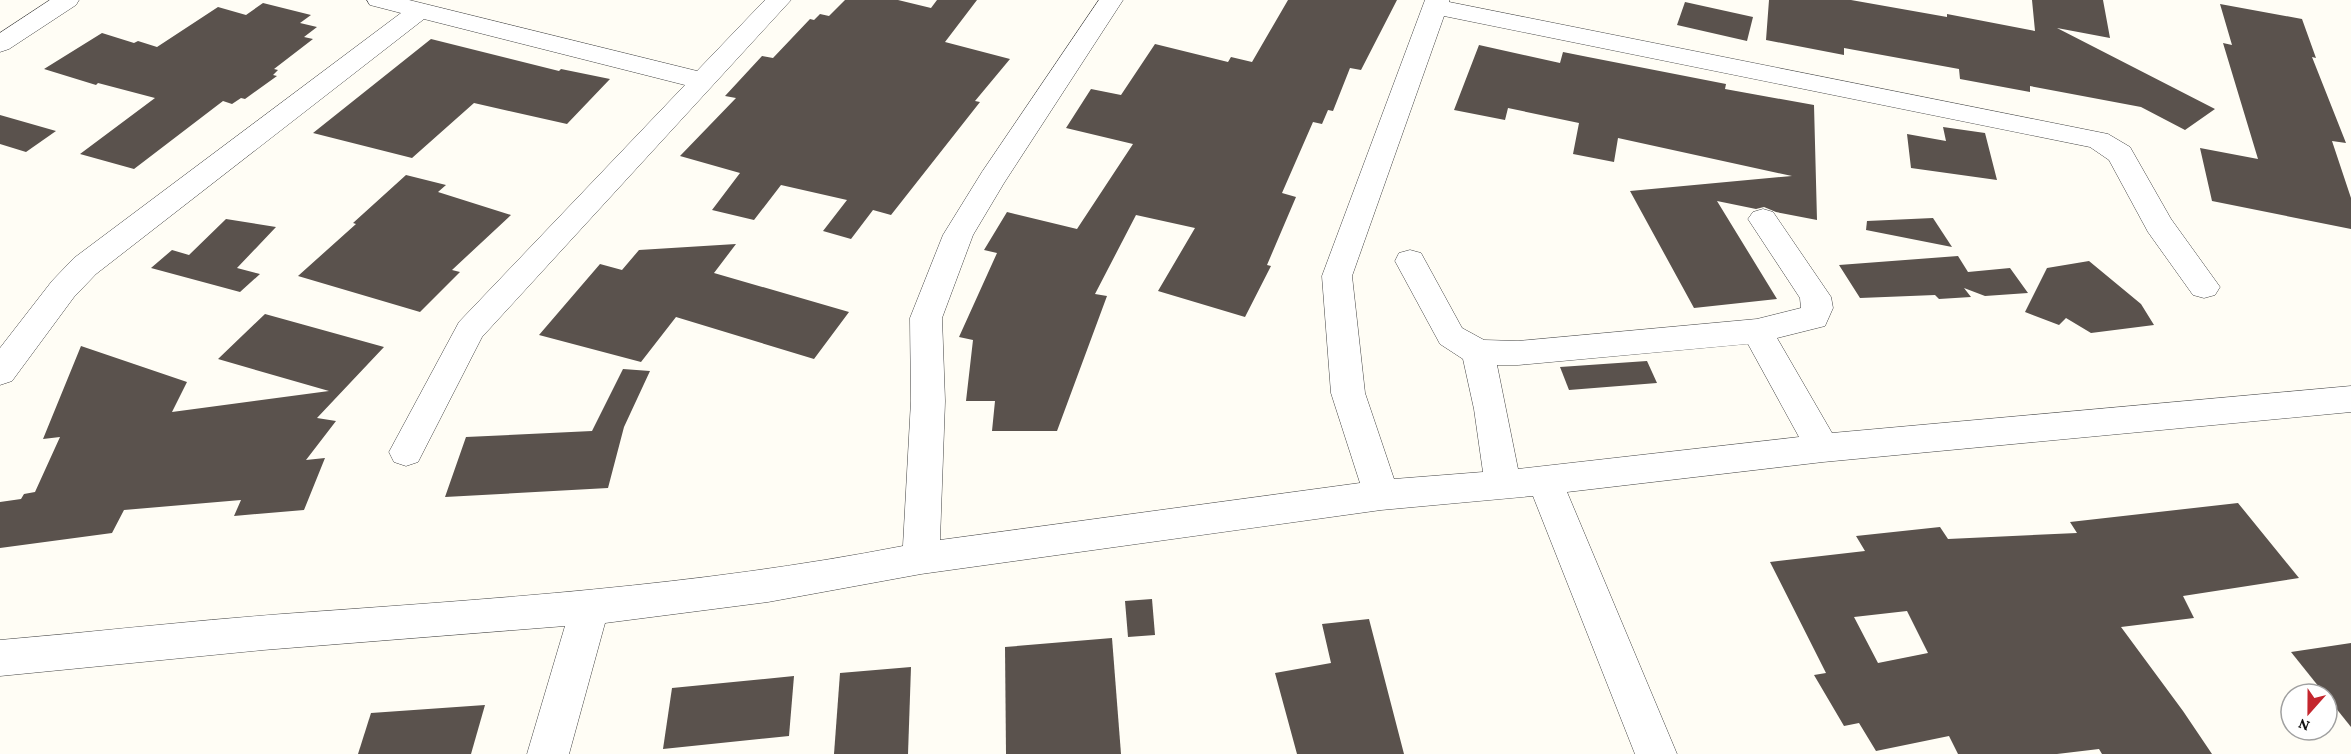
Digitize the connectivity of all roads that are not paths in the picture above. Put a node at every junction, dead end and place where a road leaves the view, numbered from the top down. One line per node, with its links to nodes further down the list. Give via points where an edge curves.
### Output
1 (67, 0): 7 (street)
2 (379, 0): 6 (street)
3 (779, 0): 8 (street)
4 (1111, 0): 21 (street, via 958,235 926,318 928,401)
5 (1436, 4): 11 (street, via 2098,140 2120,154 2159,225); 20 (street, via 1337,276 1348,393)
6 (419, 11): 8 (street); 14 (street, via 85,266)
7 (0, 44)
8 (703, 81): 17 (street, via 470,330)
9 (1763, 219): 12 (street, via 1815,297 1817,309 1814,318)
10 (1410, 261): 13 (street, via 1451,336)
11 (2204, 287)
12 (1756, 331): 13 (street, via 1518,353); 16 (street)
13 (1478, 352): 19 (street)
14 (0, 372)
15 (2351, 399): 16 (street)
16 (1823, 448): 18 (street)
17 (406, 452)
18 (1544, 480): 19 (street); 25 (street)
19 (1503, 486): 20 (street)
20 (1381, 495): 21 (street)
21 (921, 558): 22 (street, via 763,586)
22 (590, 607): 23 (street); 24 (street)
23 (0, 658)
24 (548, 754)
25 (1656, 754)

